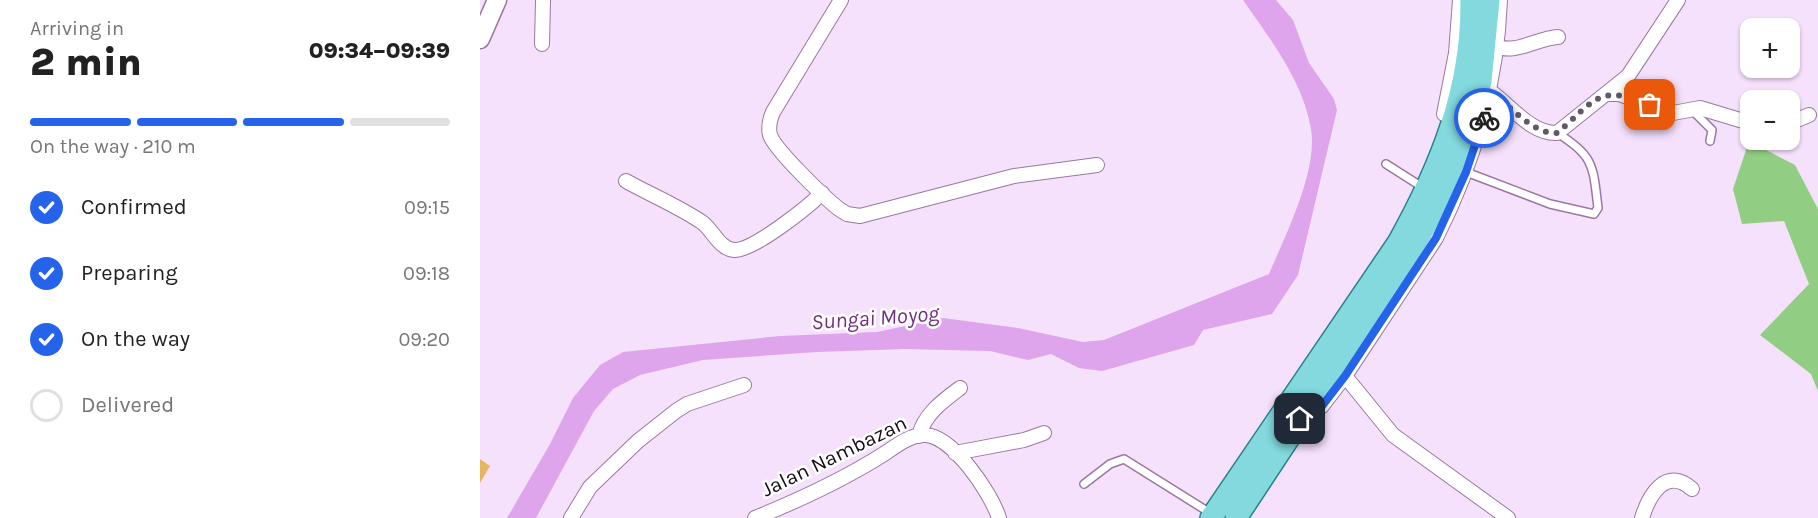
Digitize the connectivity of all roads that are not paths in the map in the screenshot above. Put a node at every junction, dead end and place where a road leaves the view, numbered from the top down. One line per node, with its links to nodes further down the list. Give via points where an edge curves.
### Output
1 (497, 0): 10 (street)
2 (543, 0): 11 (street)
3 (841, 0): 26 (street, via 770,121 774,142)
4 (1461, 0): 25 (street, via 1448,99)
5 (1471, 0): 36 (main road, via 1467,59 1455,119 1443,155 1415,213)
6 (1489, 0): 30 (main road, via 1481,81 1457,171 1402,265)
7 (1500, 0): 12 (street)
8 (1678, 0): 14 (street, via 1637,66)
9 (1558, 37): 12 (street, via 1542,38 1511,50)
10 (480, 39)
11 (542, 44)
12 (1496, 46): 13 (street)
13 (1490, 91): 19 (street, via 1532,125); 23 (street)
14 (1606, 94): 15 (street, via 1619,94 1673,113); 19 (street)
15 (1692, 110): 18 (street, via 1706,109); 20 (lane, via 1712,130)
16 (1809, 115): 17 (street)
17 (1800, 119)
18 (1740, 120)
19 (1557, 133): 23 (lane, via 1589,159 1598,208 1594,214 1550,204)
20 (1710, 141)
21 (1386, 164): 25 (lane)
22 (1097, 165): 26 (street, via 1014,176 860,216 847,214)
23 (1466, 172): 27 (street, via 1441,239)
24 (626, 181): 26 (street, via 703,223 725,246 736,250 785,223)
25 (1419, 185): 36 (street, via 1405,213)
26 (822, 193)
27 (1345, 376): 30 (street, via 1322,406); 37 (street, via 1393,435)
28 (744, 386): 38 (street, via 676,411 590,487)
29 (960, 388): 32 (street, via 939,404)
30 (1300, 419): 41 (main road)
31 (1044, 433): 33 (street)
32 (919, 435): 33 (street, Jalan Nambazan, via 937,438); 39 (street, Jalan Nambazan, via 817,492)
33 (955, 453): 40 (street, Jalan Nambazan, via 984,486)
34 (1084, 484): 36 (lane, via 1110,464 1124,459)
35 (1692, 489): 42 (street, via 1676,481 1662,484 1653,490)
36 (1207, 516)
37 (1501, 516)
38 (571, 518)
39 (755, 518)
40 (999, 518)
41 (1236, 518)
42 (1642, 518)

